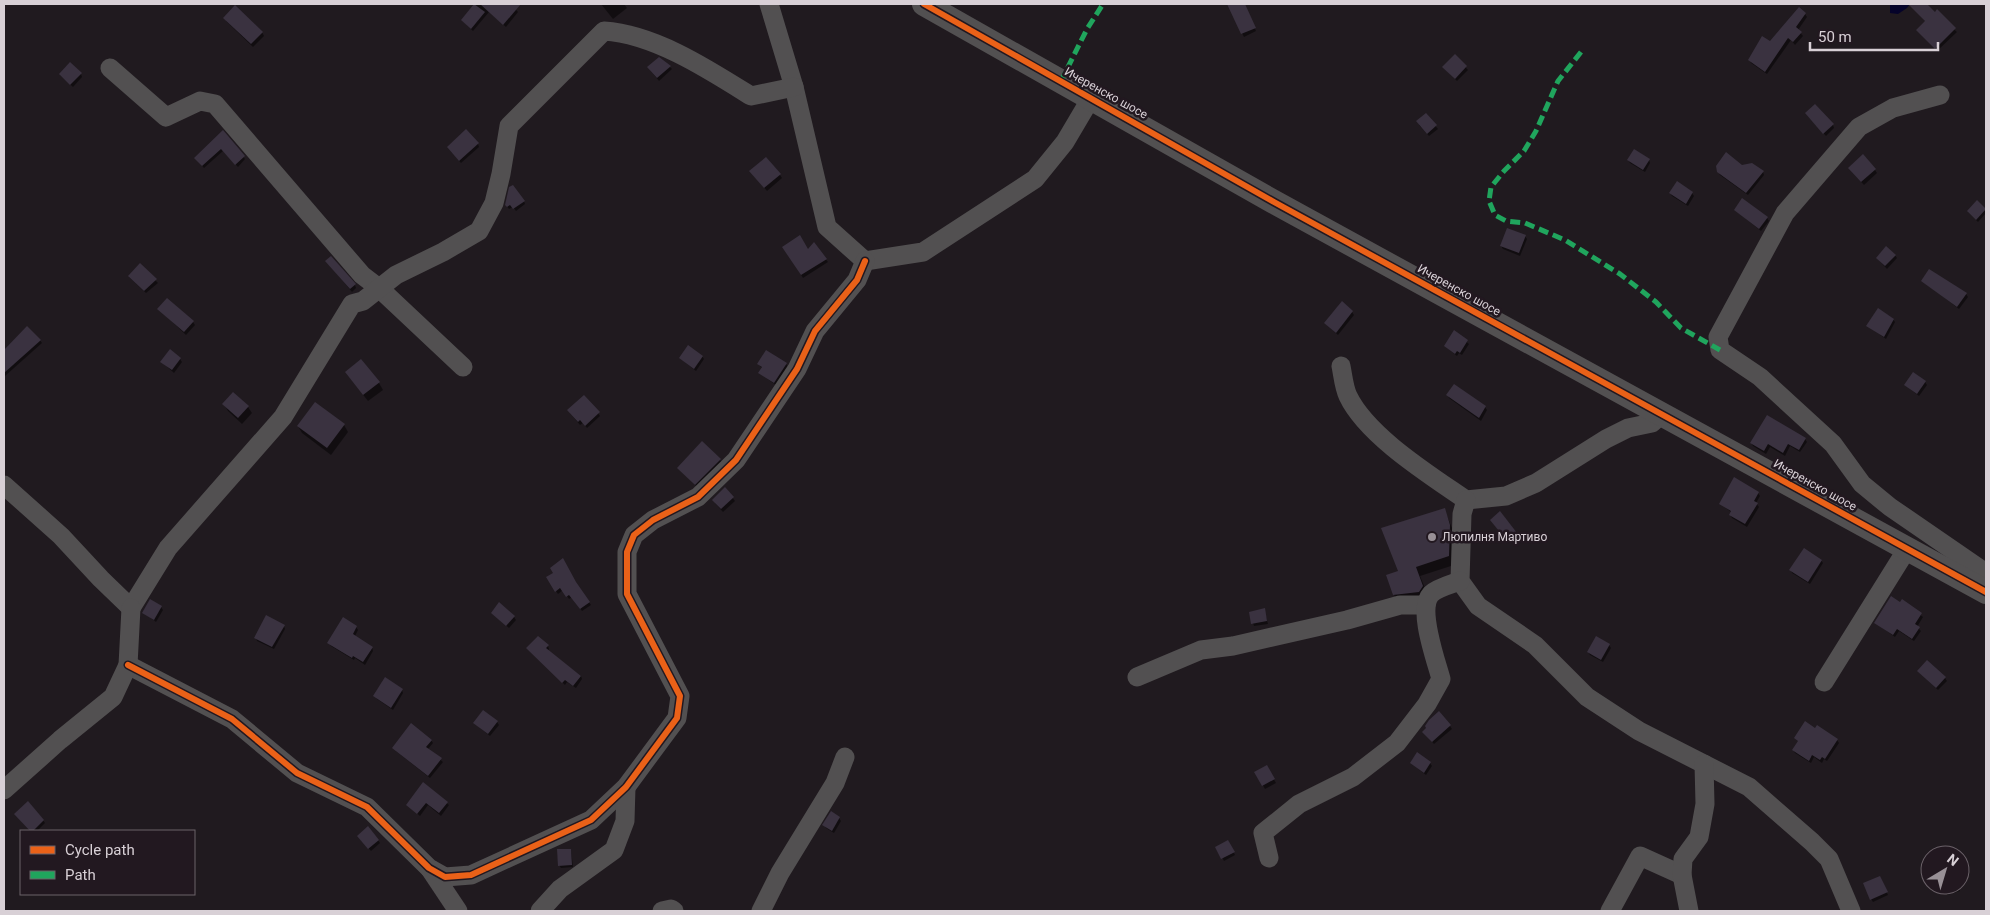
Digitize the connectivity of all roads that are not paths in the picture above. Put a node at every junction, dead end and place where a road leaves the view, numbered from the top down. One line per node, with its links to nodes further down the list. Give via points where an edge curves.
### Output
1 (769, 4): 4 (street)
2 (924, 4): 6 (street, Ичеренско шосе)
3 (110, 68): 8 (street, via 166,117 200,101 215,104 362,275)
4 (794, 87): 7 (street, via 827,227); 8 (street, via 751,96 676,52 620,32 604,31 509,126 494,203 479,231 396,275)
5 (1940, 95): 15 (street, via 1893,108 1859,127 1786,213 1718,337 1720,350 1760,377 1833,444 1862,484)
6 (1091, 98): 7 (street, via 1065,142 1035,179 923,252); 11 (street, Ичеренско шосе)
7 (865, 261): 25 (street, via 857,280 815,331 797,368 736,460 698,497 653,520 634,535 627,552 627,594 680,696 677,718)
8 (379, 288): 10 (street); 19 (street, via 363,301 352,304 283,417 168,548)
9 (1341, 366): 13 (street, via 1348,396 1370,427)
10 (463, 367)
11 (1662, 414): 13 (street, via 1652,423 1628,428 1606,440 1536,483 1506,496); 14 (street, Ичеренско шосе)
12 (4, 485): 19 (street, via 61,536)
13 (1466, 500): 16 (street, via 1462,514)
14 (1907, 549): 17 (street, Ичеренско шосе); 22 (street)
15 (1986, 573)
16 (1460, 581): 18 (street, via 1432,593); 24 (street, via 1478,606 1534,645 1587,697 1639,731)
17 (1986, 592)
18 (1426, 606): 21 (street, via 1400,605 1233,646 1201,650); 27 (street, via 1426,621 1441,679 1428,704 1397,744 1353,777 1298,804 1263,833)
19 (131, 608): 20 (street)
20 (128, 665): 26 (street, via 113,697); 28 (street, via 232,719 297,774 367,807)
21 (1137, 677)
22 (1824, 682)
23 (845, 757): 34 (street, via 835,783 780,873)
24 (1704, 764): 29 (street, via 1705,804 1699,837 1683,859); 37 (street, via 1749,787 1812,842 1829,860)
25 (626, 787): 28 (street, via 591,820 471,875 445,877); 31 (street, via 624,821 614,850 560,889)
26 (4, 790)
27 (1269, 858)
28 (429, 868): 30 (street)
29 (1682, 874): 35 (street, via 1640,856); 36 (street)
30 (458, 911)
31 (540, 911)
32 (662, 911): 33 (street)
33 (674, 911)
34 (761, 911)
35 (1610, 911)
36 (1689, 911)
37 (1852, 911)

